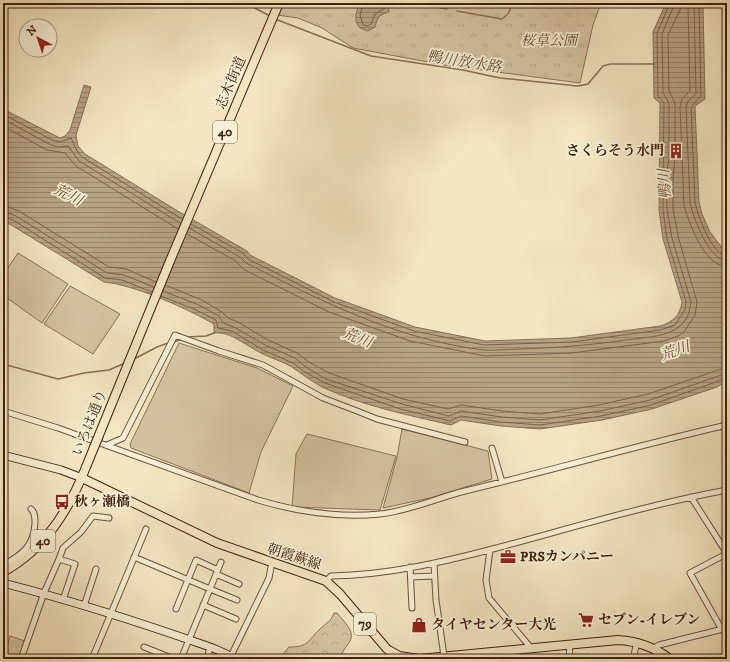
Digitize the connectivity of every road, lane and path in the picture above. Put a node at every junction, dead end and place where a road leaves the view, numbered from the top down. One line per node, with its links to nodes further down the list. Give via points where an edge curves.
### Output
1 (279, 3): 2 (main road, 志木街道 / 40)
2 (170, 261): 9 (main road, いろは通り / 40, bridge)
3 (3, 412): 6 (street)
4 (727, 425): 10 (street)
5 (466, 442): 6 (street, via 398,425 357,411 323,398 263,365 175,335 123,438)
6 (107, 445): 10 (street, via 258,500 291,510 317,513 386,513)
7 (492, 448): 10 (street)
8 (3, 455): 9 (street)
9 (82, 478): 22 (main road, 朝霞蕨線 / 79, via 205,538); 27 (main road, いろは通り / 40, via 58,522 37,548)
10 (502, 482)
11 (727, 490): 12 (street)
12 (691, 497): 16 (street); 17 (street)
13 (31, 509): 24 (street, via 35,516 31,542 18,556)
14 (109, 518): 19 (street, via 93,516 81,532 63,548)
15 (146, 529): 18 (street)
16 (490, 550): 23 (street); 51 (street, via 486,580 489,598)
17 (727, 552): 20 (street); 45 (street, via 690,573)
18 (134, 557): 31 (street); 43 (street)
19 (59, 559): 36 (street); 37 (street, via 75,564)
20 (727, 560)
21 (221, 562): 28 (street)
22 (272, 562): 32 (main road, 朝霞蕨線 / 79); 54 (street, via 269,578)
23 (434, 563): 25 (street); 29 (street)
24 (3, 565)
25 (410, 567): 30 (street); 32 (street, via 331,576)
26 (96, 569): 40 (street)
27 (3, 572)
28 (217, 572): 31 (street, via 196,560); 34 (street); 35 (street)
29 (434, 576): 30 (street); 53 (street)
30 (411, 577): 41 (street)
31 (188, 579): 35 (street); 42 (street)
32 (326, 581): 55 (main road, 朝霞蕨線 / 79, via 384,646 394,654)
33 (3, 583): 36 (street)
34 (239, 584)
35 (210, 589): 38 (street); 39 (street)
36 (44, 594): 37 (street); 56 (street)
37 (63, 600): 40 (street)
38 (237, 600)
39 (204, 604): 44 (street); 46 (street)
40 (84, 606): 43 (street)
41 (412, 608)
42 (176, 609)
43 (110, 614): 46 (street); 57 (street)
44 (236, 619)
45 (724, 629): 52 (street)
46 (189, 639): 50 (street); 59 (street)
47 (637, 642): 48 (main road, 朝霞蕨線 / 79, via 618,640); 52 (main road, 朝霞蕨線 / 79); 62 (street)
48 (570, 644): 51 (main road, 朝霞蕨線 / 79); 61 (street)
49 (144, 646): 58 (street)
50 (210, 647): 54 (street); 60 (street)
51 (532, 648): 53 (main road, 朝霞蕨線 / 79)
52 (654, 648): 63 (main road, 朝霞蕨線 / 79)
53 (444, 656): 55 (main road, 朝霞蕨線 / 79)
54 (233, 658)
55 (406, 658)
56 (21, 659)
57 (92, 659)
58 (174, 659)
59 (181, 659)
60 (207, 659)
61 (569, 659)
62 (633, 659)
63 (670, 659)

